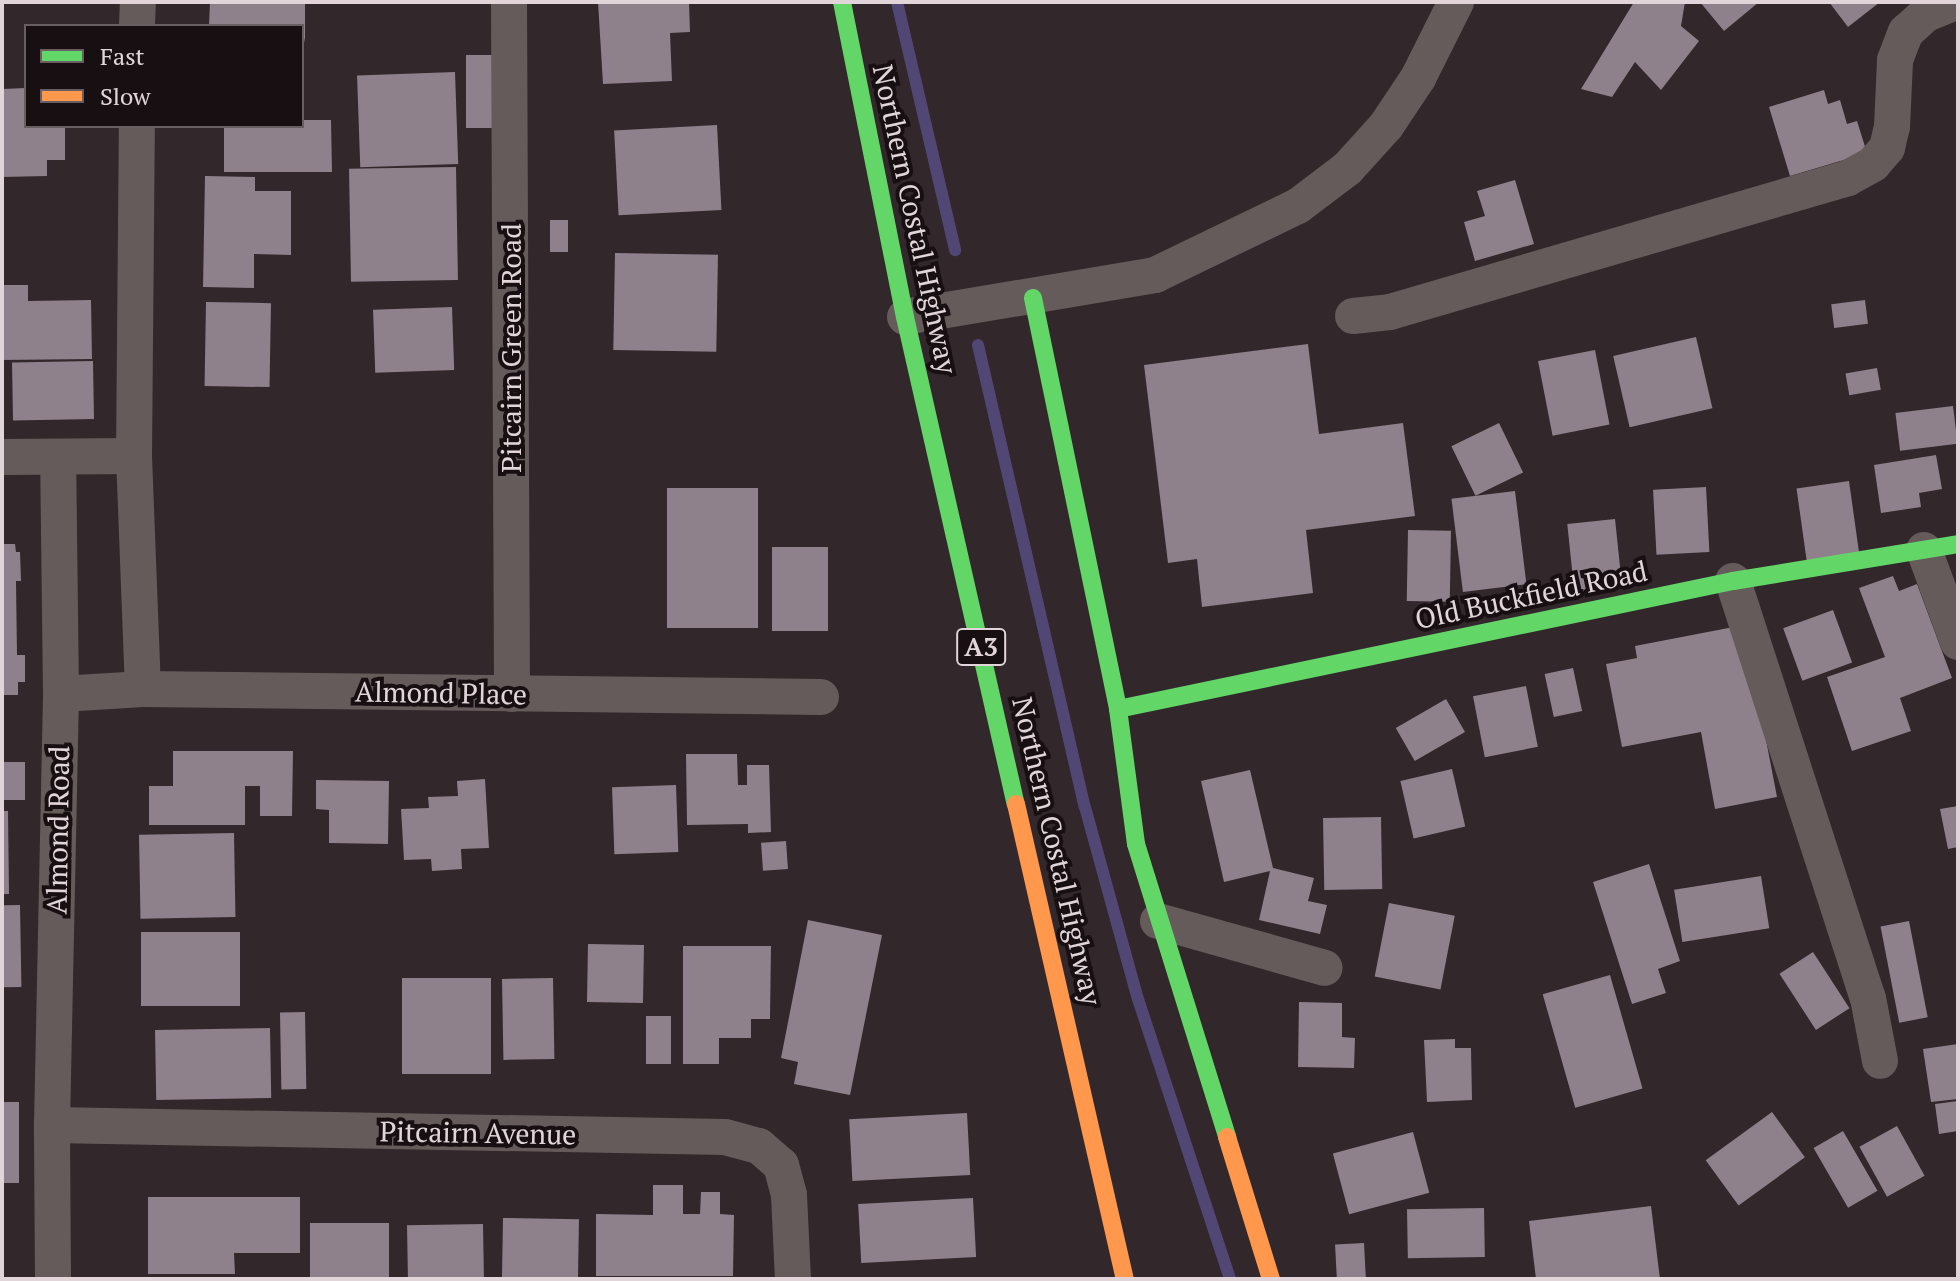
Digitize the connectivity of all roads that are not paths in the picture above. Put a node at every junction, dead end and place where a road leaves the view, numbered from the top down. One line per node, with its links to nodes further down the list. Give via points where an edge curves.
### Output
1 (138, 2): 6 (street)
2 (509, 2): 19 (street, Pitcairn Green Road)
3 (1456, 2): 8 (street, via 1418,78 1386,126 1347,169 1298,206 1155,275)
4 (1955, 2): 9 (street, via 1926,14 1906,32 1895,60 1887,148 1860,171 1390,312)
5 (842, 6): 10 (street, Northern Costal Highway / A3)
6 (137, 24)
7 (137, 128): 11 (street)
8 (1033, 298): 10 (street); 21 (street)
9 (1353, 316)
10 (905, 317): 28 (street, Northern Costal Highway / A3)
11 (134, 456): 13 (street); 17 (street)
12 (2, 457): 13 (street)
13 (58, 457): 18 (street, Almond Road)
14 (1941, 547): 15 (street, Old Buckfield Road); 16 (street)
15 (1733, 581): 21 (street, Old Buckfield Road); 24 (street, via 1868,998)
16 (1958, 642)
17 (143, 689): 18 (street, Almond Place); 19 (street, Almond Place)
18 (61, 694): 25 (street, Almond Road)
19 (512, 694): 20 (street, Almond Place)
20 (821, 697)
21 (1118, 709): 22 (street, via 1136,844)
22 (1158, 921): 23 (street); 29 (street)
23 (1325, 968)
24 (1880, 1061)
25 (52, 1125): 26 (street, Almond Road); 27 (street, Pitcairn Avenue, via 725,1137 759,1146 781,1165 789,1195)
26 (53, 1279)
27 (793, 1279)
28 (1125, 1279)
29 (1271, 1279)

